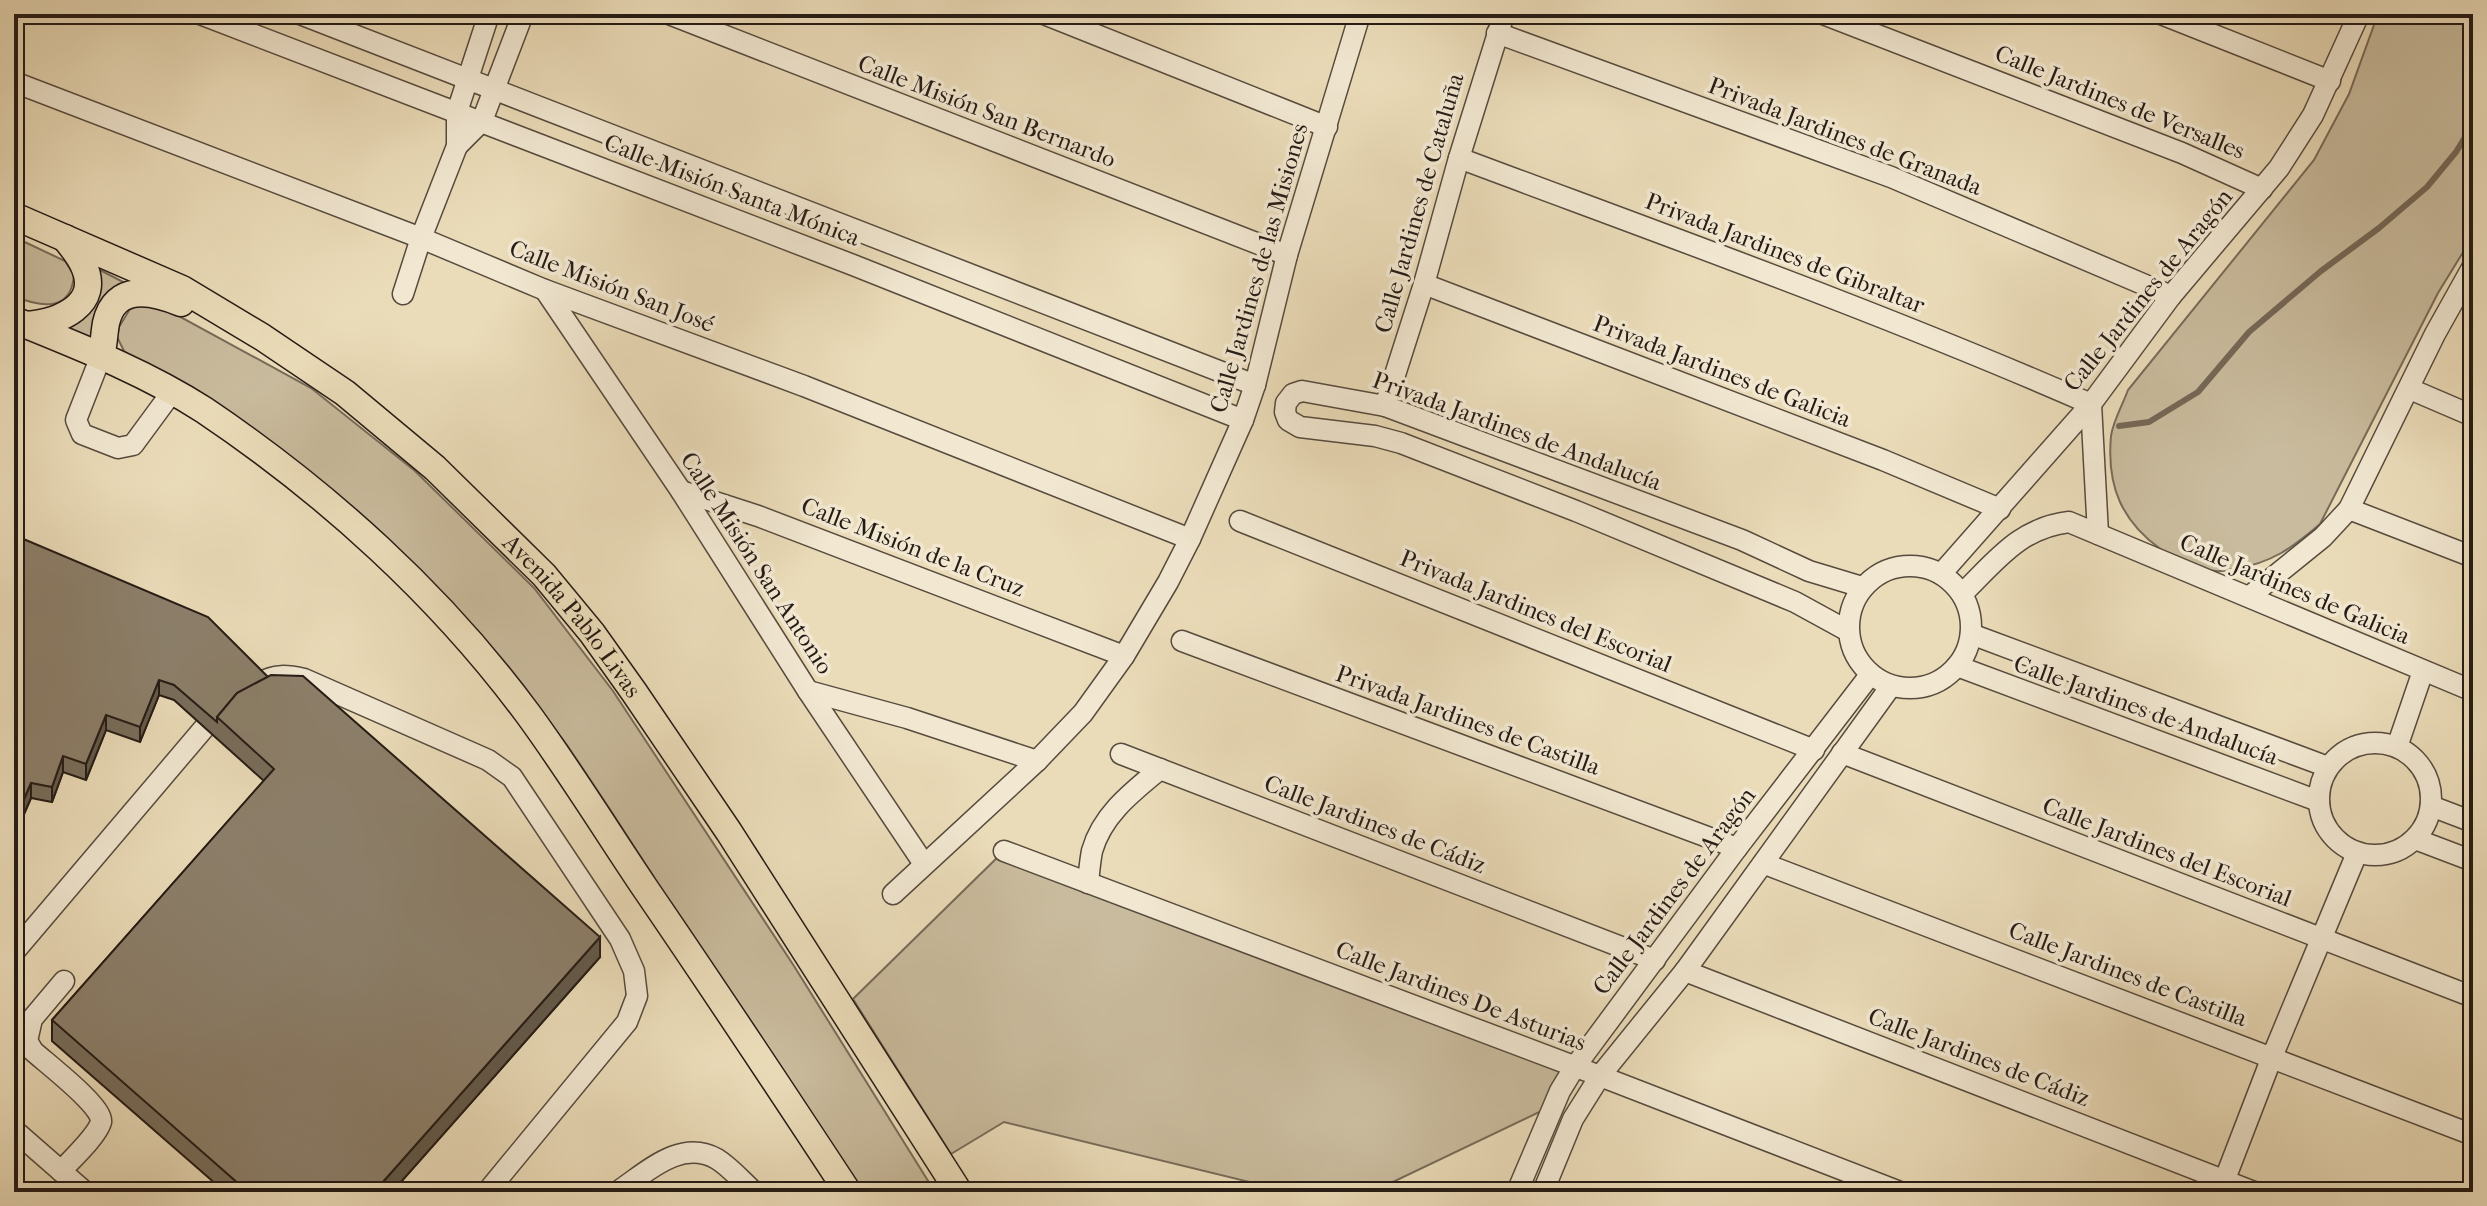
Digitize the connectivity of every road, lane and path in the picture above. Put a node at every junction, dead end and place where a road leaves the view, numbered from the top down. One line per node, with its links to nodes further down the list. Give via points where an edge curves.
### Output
1 (200, 14): 16 (street, Calle Misión Santa Mónica)
2 (300, 14): 12 (street, Calle Misión Santa Mónica)
3 (489, 14): 12 (street)
4 (523, 14): 15 (street)
5 (669, 14): 26 (street, Calle Misión San Bernardo)
6 (1044, 14): 18 (street)
7 (1360, 14): 18 (street, Calle Jardines de las Misiones)
8 (1823, 14): 21 (street, Calle Jardines de Versalles)
9 (2161, 14): 13 (street)
10 (2359, 14): 13 (street, Calle Jardines de Aragón)
11 (1501, 24): 20 (street, Calle Jardines de Cataluña); 33 (street, Privada Jardines de Granada, via 1891,177)
12 (467, 80): 15 (street, Calle Misión Santa Mónica); 16 (street)
13 (2330, 81): 21 (street, Calle Jardines de Aragón)
14 (14, 82): 25 (street, Calle Misión San José)
15 (495, 91): 17 (street); 23 (street, Calle Misión Santa Mónica)
16 (457, 112): 17 (street, Calle Misión Santa Mónica); 19 (street)
17 (482, 121): 19 (street); 27 (street, Calle Misión Santa Mónica)
18 (1327, 127): 26 (street, Calle Jardines de las Misiones)
19 (457, 146): 25 (street)
20 (1459, 158): 29 (street, Calle Jardines de Cataluña); 40 (street, Privada Jardines de Gibraltar, via 1832,297)
21 (2262, 189): 33 (street, Calle Jardines de Aragón)
22 (14, 216): 24 (main road, Avenida Pablo Livas)
23 (866, 233): 27 (street); 37 (street, Calle Misión Santa Mónica)
24 (64, 237): 34 (main road, via 84,265 83,300 63,318); 35 (main road, Avenida Pablo Livas, via 182,289)
25 (421, 238): 31 (street, Calle Misión San José); 32 (street)
26 (1287, 255): 37 (street, Calle Jardines de las Misiones)
27 (853, 265): 43 (street, Calle Misión Santa Mónica)
28 (2473, 266): 30 (street)
29 (1424, 284): 41 (street, Calle Jardines de Cataluña); 45 (street, Privada Jardines de Galicia)
30 (2467, 287): 38 (street)
31 (545, 290): 44 (street, Calle Misión San Antonio); 49 (street, Calle Misión San José)
32 (403, 294)
33 (2171, 296): 40 (street, Calle Jardines de Aragón)
34 (21, 323): 36 (main road)
35 (262, 337): 36 (main road, via 161,294 133,293 111,311); 106 (main road, Avenida Pablo Livas, via 345,393 435,468 544,575 592,633 729,832)
36 (101, 356): 39 (main road); 39 (street, via 76,420 82,434 118,448 133,445)
37 (1255, 385): 43 (street, Calle Jardines de las Misiones)
38 (2410, 389): 42 (street); 46 (street)
39 (172, 392): 105 (main road, via 287,471 367,537 448,617 528,713)
40 (2091, 404): 45 (street, Calle Jardines de Aragón); 48 (street)
41 (1385, 406): 52 (street, Privada Jardines de Andalucía); 55 (street, Privada Jardines de Andalucía, via 1302,391 1289,396 1285,412 1300,427 1401,443 1561,505 1795,602)
42 (2473, 416)
43 (1243, 420): 49 (street, Calle Jardines de las Misiones)
44 (681, 491): 58 (street, Calle Misión de la Cruz); 64 (street, Calle Misión San Antonio)
45 (2000, 509): 51 (street, Calle Jardines de Aragón)
46 (2349, 509): 50 (street); 54 (street)
47 (1240, 521): 68 (street, Privada Jardines del Escorial)
48 (2098, 534): 53 (street, Calle Jardines de Galicia, via 2069,522 2029,533); 54 (street, Calle Jardines de Galicia)
49 (1190, 539): 58 (street, Calle Jardines de las Misiones)
50 (2473, 557)
51 (1941, 574): 52 (street, via 1899,567); 53 (street)
52 (1862, 587): 55 (street, via 1851,608)
53 (1962, 594): 56 (street)
54 (2250, 596): 60 (street, Calle Jardines de Galicia)
55 (1848, 631): 61 (street, via 1854,656)
56 (1971, 634): 59 (street); 72 (street, Calle Jardines de Andalucía)
57 (1182, 641): 78 (street, Privada Jardines de Castilla)
58 (1124, 656): 71 (street, Calle Jardines de las Misiones, via 1083,713)
59 (1957, 666): 63 (street, via 1924,687); 74 (street, Calle Jardines de Andalucía)
60 (2423, 671): 65 (street, Calle Jardines de Galicia); 67 (street)
61 (1870, 675): 63 (street); 68 (street, Calle Jardines de Aragón)
62 (259, 683): 102 (street, via 285,675 304,679 488,760 512,777 620,939 634,971 637,996 627,1022)
63 (1891, 686): 69 (street)
64 (808, 691): 71 (street); 82 (street, Calle Misión San Antonio)
65 (2473, 691)
66 (205, 727): 87 (street)
67 (2397, 747): 72 (street, via 2359,745); 75 (street, via 2425,773)
68 (1814, 750): 78 (street, Calle Jardines de Aragón)
69 (1842, 753): 83 (street); 86 (street, Calle Jardines del Escorial)
70 (1121, 754): 73 (street, Calle Jardines de Cádiz)
71 (1037, 761): 82 (street, Calle Jardines de las Misiones)
72 (2328, 767): 74 (street)
73 (1160, 769): 84 (street, via 1108,818 1093,850); 88 (street, Calle Jardines de Cádiz)
74 (2318, 801): 80 (street, via 2332,836)
75 (2431, 806): 76 (street); 77 (street)
76 (2473, 822)
77 (2415, 839): 80 (street, via 2393,853); 81 (street)
78 (1737, 848): 88 (street, Calle Jardines de Aragón)
79 (1004, 851): 84 (street, Calle Jardines De Asturias)
80 (2357, 853): 86 (street)
81 (2473, 861)
82 (924, 864): 85 (street, Calle Jardines de las Misiones)
83 (1765, 864): 89 (street); 93 (street, Calle Jardines de Castilla)
84 (1088, 883): 94 (street, Calle Jardines De Asturias)
85 (893, 894)
86 (2322, 940): 91 (street, Calle Jardines del Escorial); 93 (street)
87 (14, 952)
88 (1655, 960): 94 (street, Calle Jardines de Aragón)
89 (1685, 971): 95 (street); 99 (street, Calle Jardines de Cádiz)
90 (64, 981): 92 (street)
91 (2473, 997)
92 (20, 1041): 98 (street, via 100,1113 96,1131)
93 (2272, 1057): 96 (street, Calle Jardines de Castilla); 99 (street)
94 (1574, 1068): 95 (street, Calle Jardines De Asturias); 107 (street, Calle Jardines de Aragón)
95 (1600, 1076): 100 (street, via 1573,1119); 108 (street, Calle Jardines De Asturias)
96 (2473, 1135)
97 (17, 1138): 98 (street)
98 (61, 1171): 101 (street)
99 (2222, 1186): 109 (street, Calle Jardines de Cádiz)
100 (1546, 1191)
101 (85, 1192)
102 (487, 1192)
103 (617, 1192): 104 (street, via 665,1159 699,1152 718,1159)
104 (754, 1192)
105 (848, 1192)
106 (959, 1192)
107 (1517, 1192)
108 (1900, 1192)
109 (2254, 1192)

